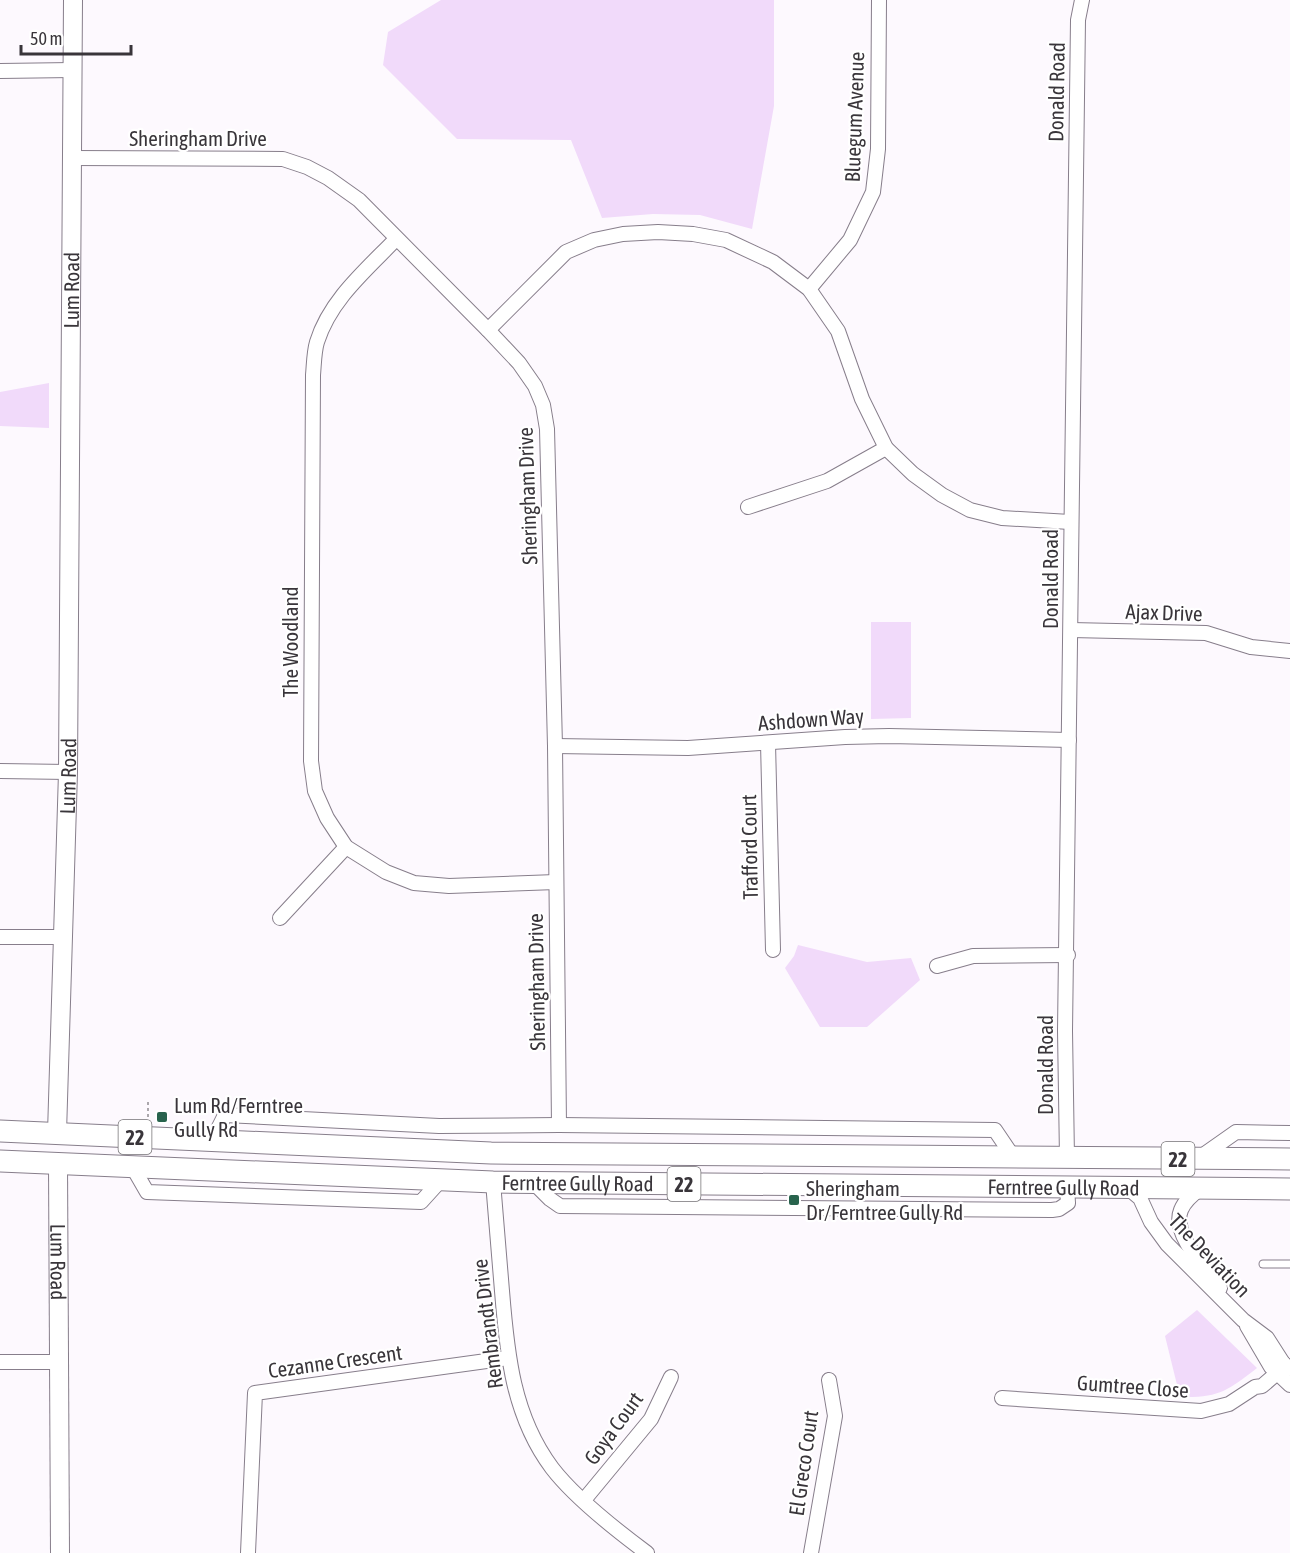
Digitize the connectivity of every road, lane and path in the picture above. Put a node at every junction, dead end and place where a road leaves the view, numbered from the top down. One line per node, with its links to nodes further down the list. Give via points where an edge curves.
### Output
1 (73, 0): 4 (street, Lum Road)
2 (879, 0): 8 (street, Bluegum Avenue, via 878,149 873,192 850,240)
3 (1082, 0): 12 (street, Donald Road, via 1078,20)
4 (72, 70): 5 (street); 6 (street, Lum Road)
5 (0, 71)
6 (72, 158): 7 (street, Sheringham Drive, via 283,159 328,178 359,200); 19 (street, Lum Road)
7 (396, 239): 9 (street, Sheringham Drive); 20 (street, The Woodland, via 339,298 325,320 316,344 313,375 310,761 315,791)
8 (809, 289): 9 (street, via 773,262 726,240 693,234 623,234 594,240 566,252); 10 (street, via 838,331 862,399)
9 (488, 330): 17 (street, Sheringham Drive, via 535,386 548,429)
10 (886, 448): 11 (street, via 827,481); 12 (street, via 913,474 970,510 1002,518)
11 (748, 507)
12 (1070, 522): 13 (street, Donald Road)
13 (1071, 630): 14 (street, Ajax Drive, via 1206,633 1251,646); 15 (street, Donald Road)
14 (1290, 651)
15 (1069, 740): 16 (street, Ashdown Way, via 889,736); 26 (street, Donald Road)
16 (768, 743): 17 (street, Ashdown Way, via 688,748); 25 (street, Trafford Court)
17 (555, 746): 21 (street, Sheringham Drive)
18 (0, 771): 19 (street)
19 (68, 772): 24 (street, Lum Road)
20 (346, 847): 21 (street, The Woodland, via 386,872 414,883 449,886); 22 (street)
21 (556, 882): 30 (street, Sheringham Drive)
22 (280, 918)
23 (0, 937): 24 (street)
24 (63, 937): 34 (street, Lum Road)
25 (772, 950)
26 (1068, 955): 27 (street, via 973,956); 39 (street, Donald Road)
27 (937, 966)
28 (148, 1101): 29 (path)
29 (148, 1117)
30 (559, 1125): 36 (street, Ferntree Gully Road, via 439,1126 225,1114); 38 (street, Ferntree Gully Road, via 995,1130)
31 (0, 1131): 34 (main road, Ferntree Gully Road / 22)
32 (1219, 1132): 33 (street)
33 (1236, 1132): 35 (street); 40 (street)
34 (57, 1133): 36 (main road, Ferntree Gully Road / 22); 43 (main road, Lum Road)
35 (1290, 1133)
36 (212, 1141): 37 (main road, Ferntree Gully Road / 22); 45 (main road)
37 (491, 1153): 38 (main road, Ferntree Gully Road / 22); 47 (main road)
38 (1014, 1158): 39 (main road, Ferntree Gully Road / 22)
39 (1067, 1158): 40 (main road, Ferntree Gully Road / 22); 50 (main road)
40 (1197, 1159): 41 (main road, Ferntree Gully Road / 22)
41 (1290, 1159)
42 (0, 1161): 43 (main road, Ferntree Gully Road / 22)
43 (58, 1163): 44 (main road, Ferntree Gully Road / 22); 60 (street, Lum Road)
44 (132, 1166): 45 (main road, Ferntree Gully Road / 22); 46 (street, via 147,1192 421,1202)
45 (211, 1170): 46 (main road, Ferntree Gully Road / 22)
46 (440, 1181): 47 (main road, Ferntree Gully Road / 22)
47 (493, 1182): 48 (main road, Ferntree Gully Road / 22); 58 (street, Rembrandt Drive)
48 (533, 1182): 49 (main road, Ferntree Gully Road / 22); 54 (street, via 560,1206)
49 (876, 1186): 50 (main road, Ferntree Gully Road / 22); 54 (street)
50 (1067, 1187): 51 (main road, Ferntree Gully Road / 22); 54 (street, via 1068,1203 1052,1210)
51 (1128, 1188): 52 (main road, Ferntree Gully Road / 22); 57 (street, The Deviation, via 1140,1198 1167,1244)
52 (1200, 1189): 53 (main road, Ferntree Gully Road / 22); 57 (street, The Deviation, via 1180,1211 1181,1232)
53 (1290, 1189)
54 (876, 1209)
55 (1263, 1264): 56 (lane)
56 (1288, 1266)
57 (1244, 1320): 61 (street, The Deviation, via 1267,1338)
58 (508, 1358): 66 (street, Rembrandt Drive, via 518,1403 533,1438 553,1469); 68 (street, Cezanne Crescent, via 255,1394)
59 (0, 1362): 60 (street)
60 (60, 1362): 67 (street, Lum Road)
61 (1280, 1368): 64 (street, The Deviation); 65 (street, Gumtree Close, via 1262,1386 1229,1404 1201,1411)
62 (671, 1377): 66 (street, Goya Court, via 651,1419)
63 (829, 1380): 70 (street, El Greco Court, via 835,1416)
64 (1290, 1384)
65 (1002, 1398)
66 (584, 1500): 69 (street, Rembrandt Drive)
67 (60, 1553)
68 (248, 1553)
69 (647, 1553)
70 (811, 1553)

